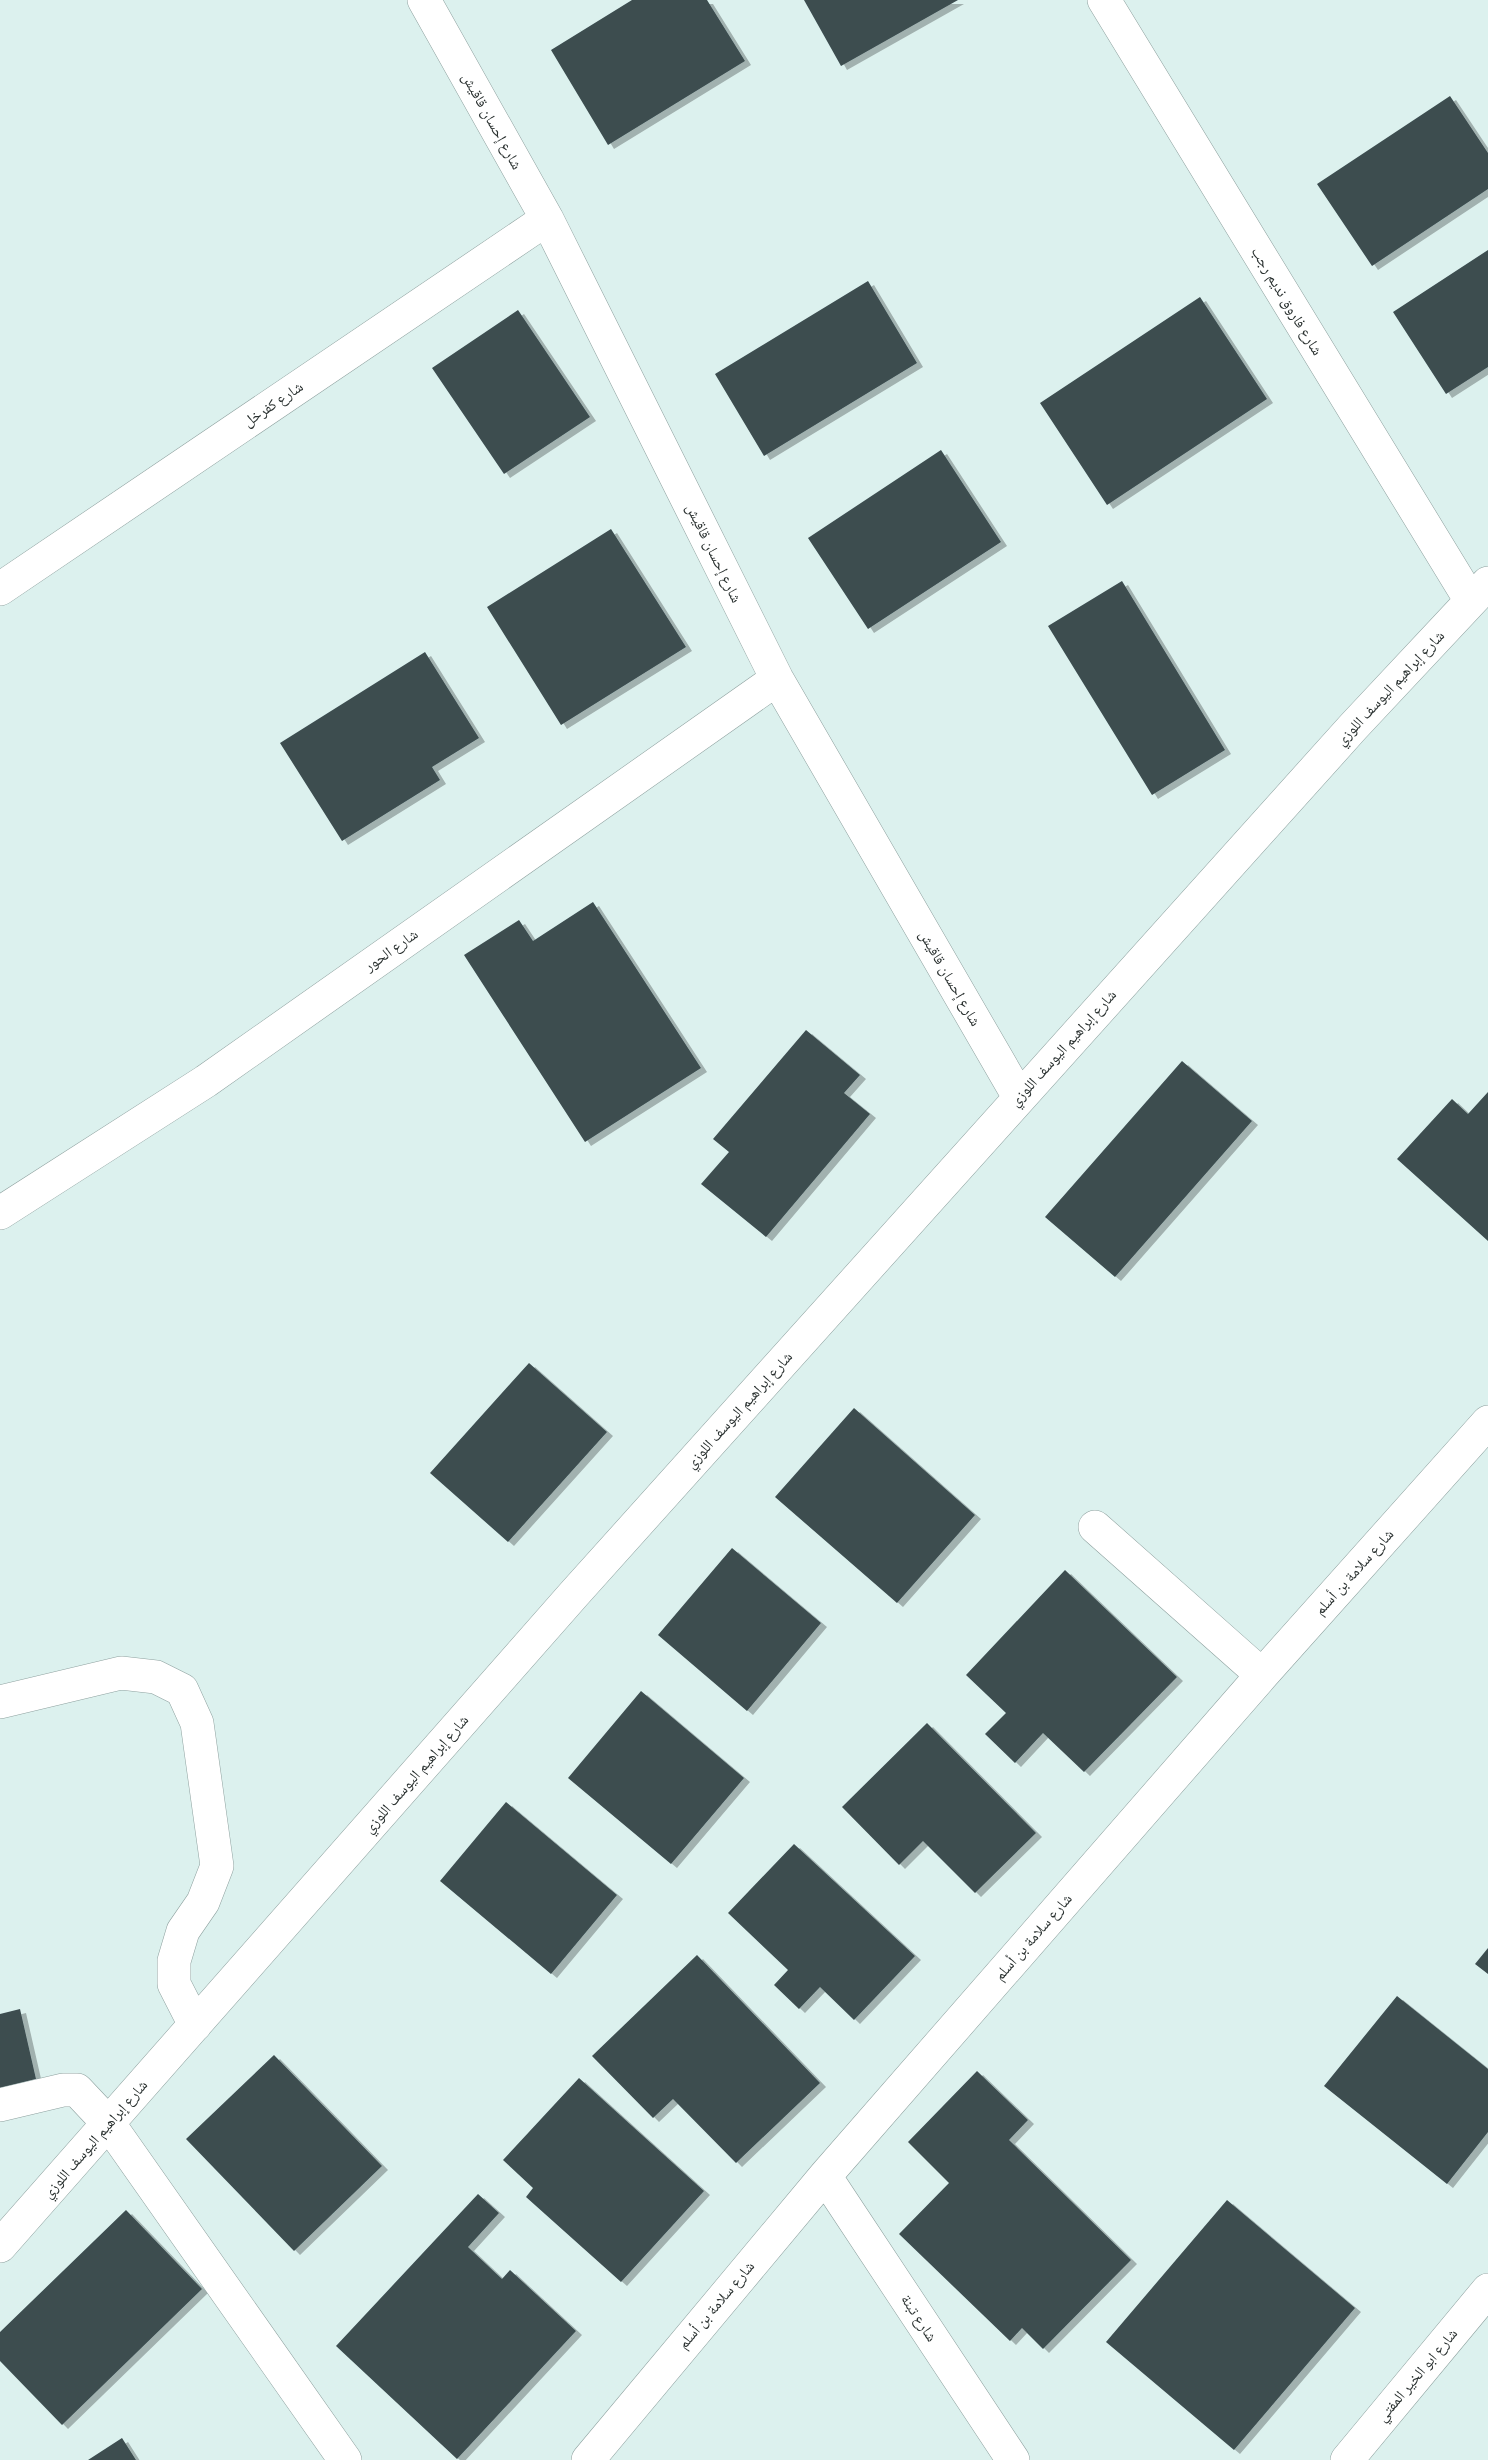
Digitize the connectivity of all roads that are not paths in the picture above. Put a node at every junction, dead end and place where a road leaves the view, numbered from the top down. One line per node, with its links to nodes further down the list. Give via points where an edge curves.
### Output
1 (424, 0): 3 (street, شارع إحسان قاقيش)
2 (1104, 0): 5 (street, شارع فاروق نديم رجب)
3 (547, 219): 4 (street, شارع كفرخل); 6 (street, شارع إحسان قاقيش)
4 (0, 589)
5 (1479, 592): 7 (street, شارع إبراهيم اليوسف اللوزي)
6 (777, 680): 7 (street, شارع إحسان قاقيش); 8 (street, شارع الحور, via 206,1081)
7 (1019, 1097): 13 (street, شارع إبراهيم اليوسف اللوزي)
8 (0, 1213)
9 (1488, 1422): 11 (street, شارع سلامة بن أسلم)
10 (1095, 1527): 11 (street)
11 (1262, 1675): 16 (street, شارع سلامة بن أسلم)
12 (0, 1702): 13 (street, via 121,1672 156,1677 182,1690 197,1723 217,1866 203,1902 183,1931 174,1961 174,1984)
13 (195, 2025): 15 (street, شارع إبراهيم اليوسف اللوزي)
14 (0, 2106): 15 (street, via 77,2090)
15 (109, 2124): 17 (street, شارع إبراهيم اليوسف اللوزي); 19 (street)
16 (825, 2176): 20 (street, شارع سلامة بن أسلم); 21 (street, شارع تبنة)
17 (0, 2246)
18 (1488, 2290): 22 (street, شارع ابو الخير المفتي)
19 (345, 2460)
20 (588, 2460)
21 (1013, 2460)
22 (1347, 2460)

